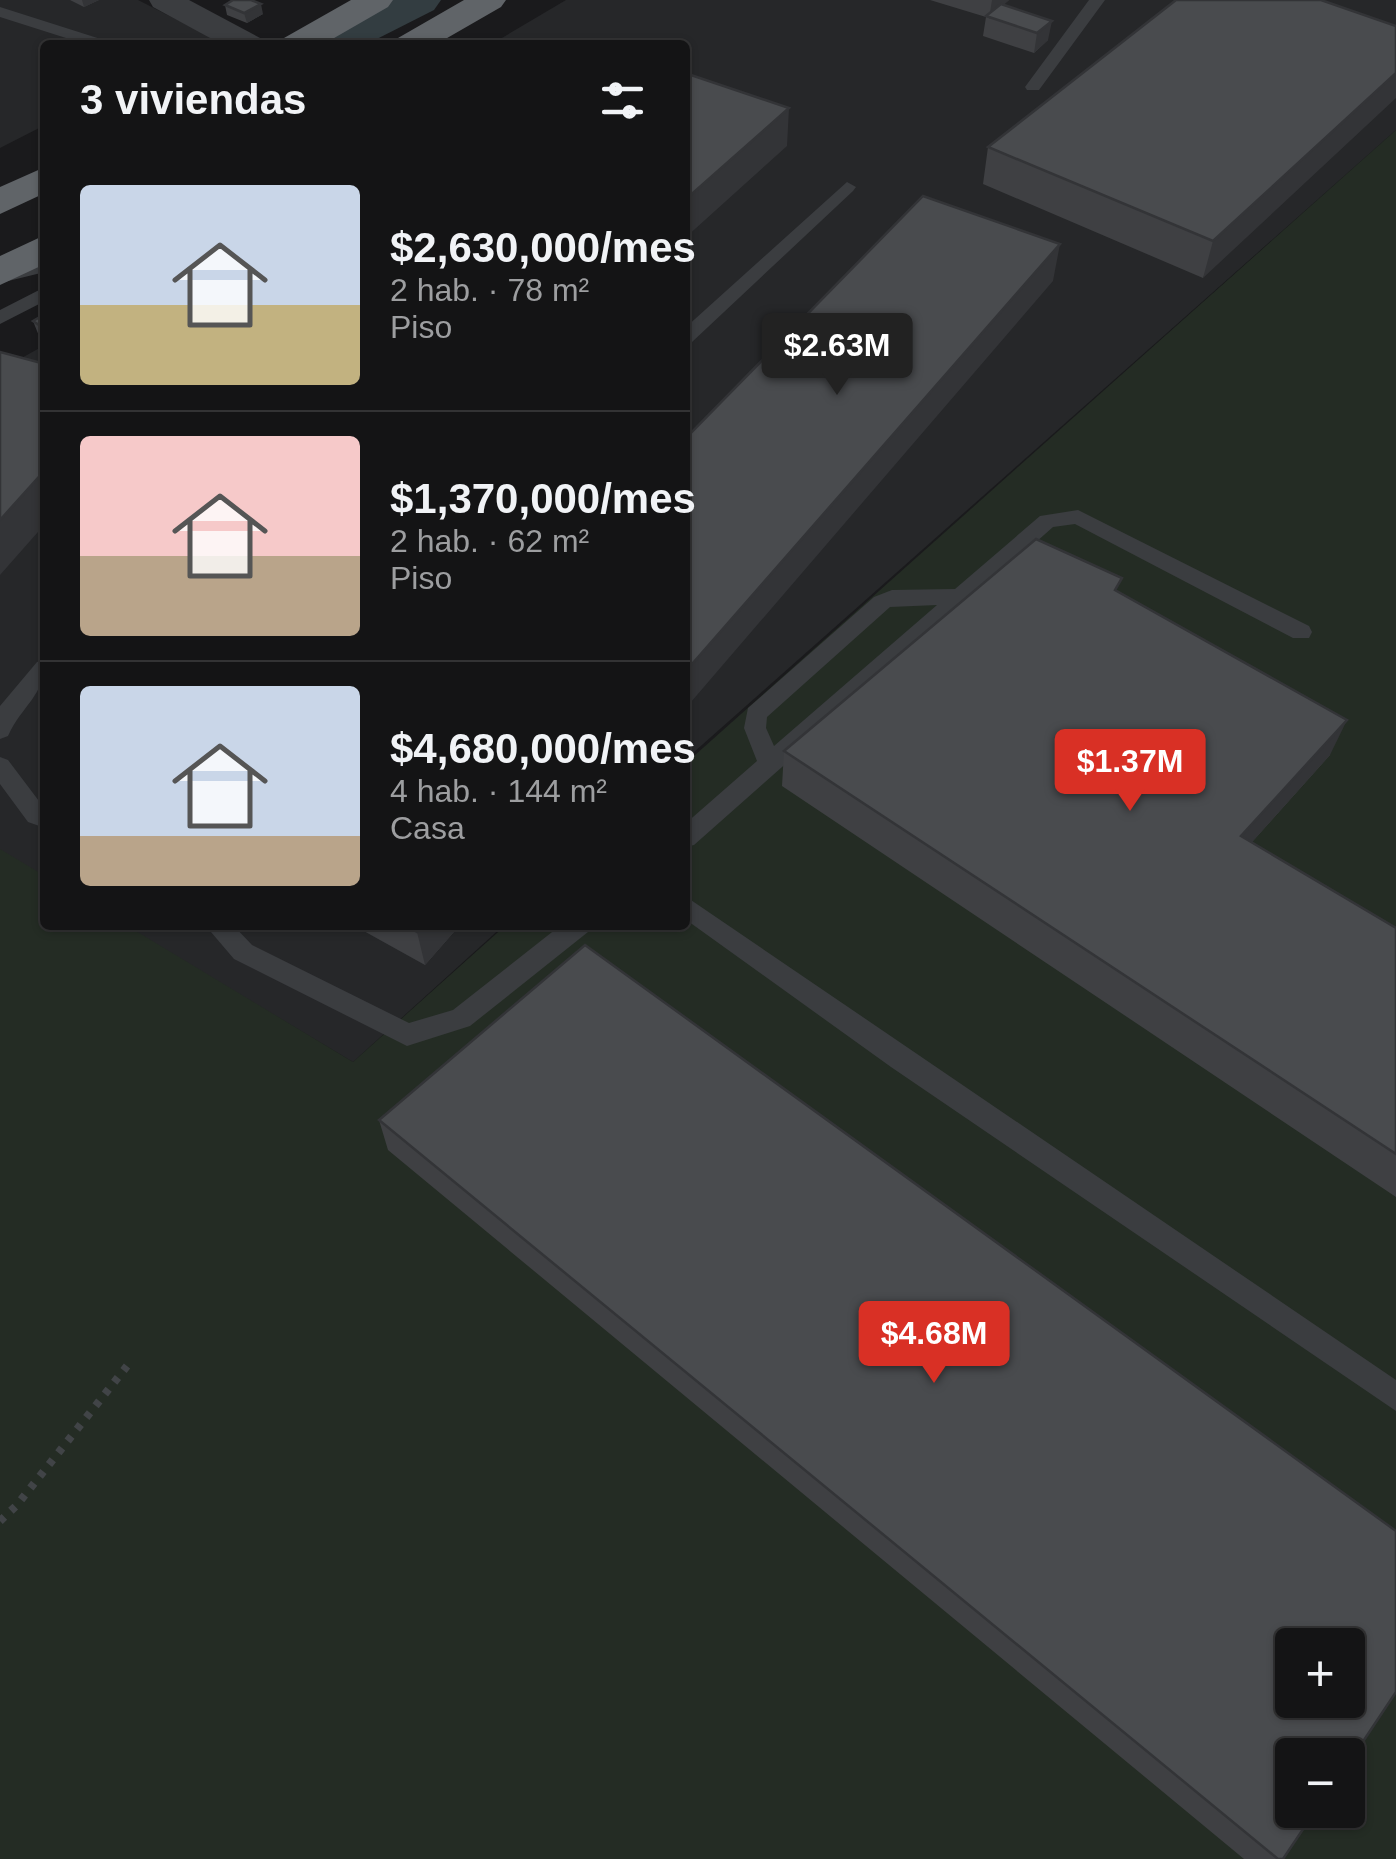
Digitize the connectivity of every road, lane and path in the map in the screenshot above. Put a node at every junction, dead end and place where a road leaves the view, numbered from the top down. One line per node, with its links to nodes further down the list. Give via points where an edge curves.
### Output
1 (165, 0): 7 (street)
2 (376, 0): 8 (highway)
3 (489, 0): 9 (highway)
4 (1097, 0): 10 (lane)
5 (0, 12): 6 (lane)
6 (88, 40)
7 (239, 40)
8 (305, 40)
9 (421, 40)
10 (1034, 87)
11 (40, 181): 13 (highway)
12 (848, 186): 19 (lane)
13 (0, 202)
14 (40, 250): 16 (highway)
15 (40, 268): 16 (lane)
16 (0, 275)
17 (40, 297): 18 (lane)
18 (0, 318)
19 (690, 333)
20 (959, 597): 21 (lane, via 1046,521 1078,518); 24 (lane); 24 (lane, via 882,602 756,714)
21 (1301, 632)
22 (40, 674): 23 (lane)
23 (0, 730)
24 (770, 764): 27 (lane)
25 (0, 766): 26 (lane)
26 (40, 817)
27 (690, 834)
28 (690, 910): 32 (lane)
29 (221, 930): 30 (lane, via 243,952 407,1035 461,1018)
30 (573, 930)
31 (127, 1366): 33 (path)
32 (1396, 1398)
33 (0, 1521)

